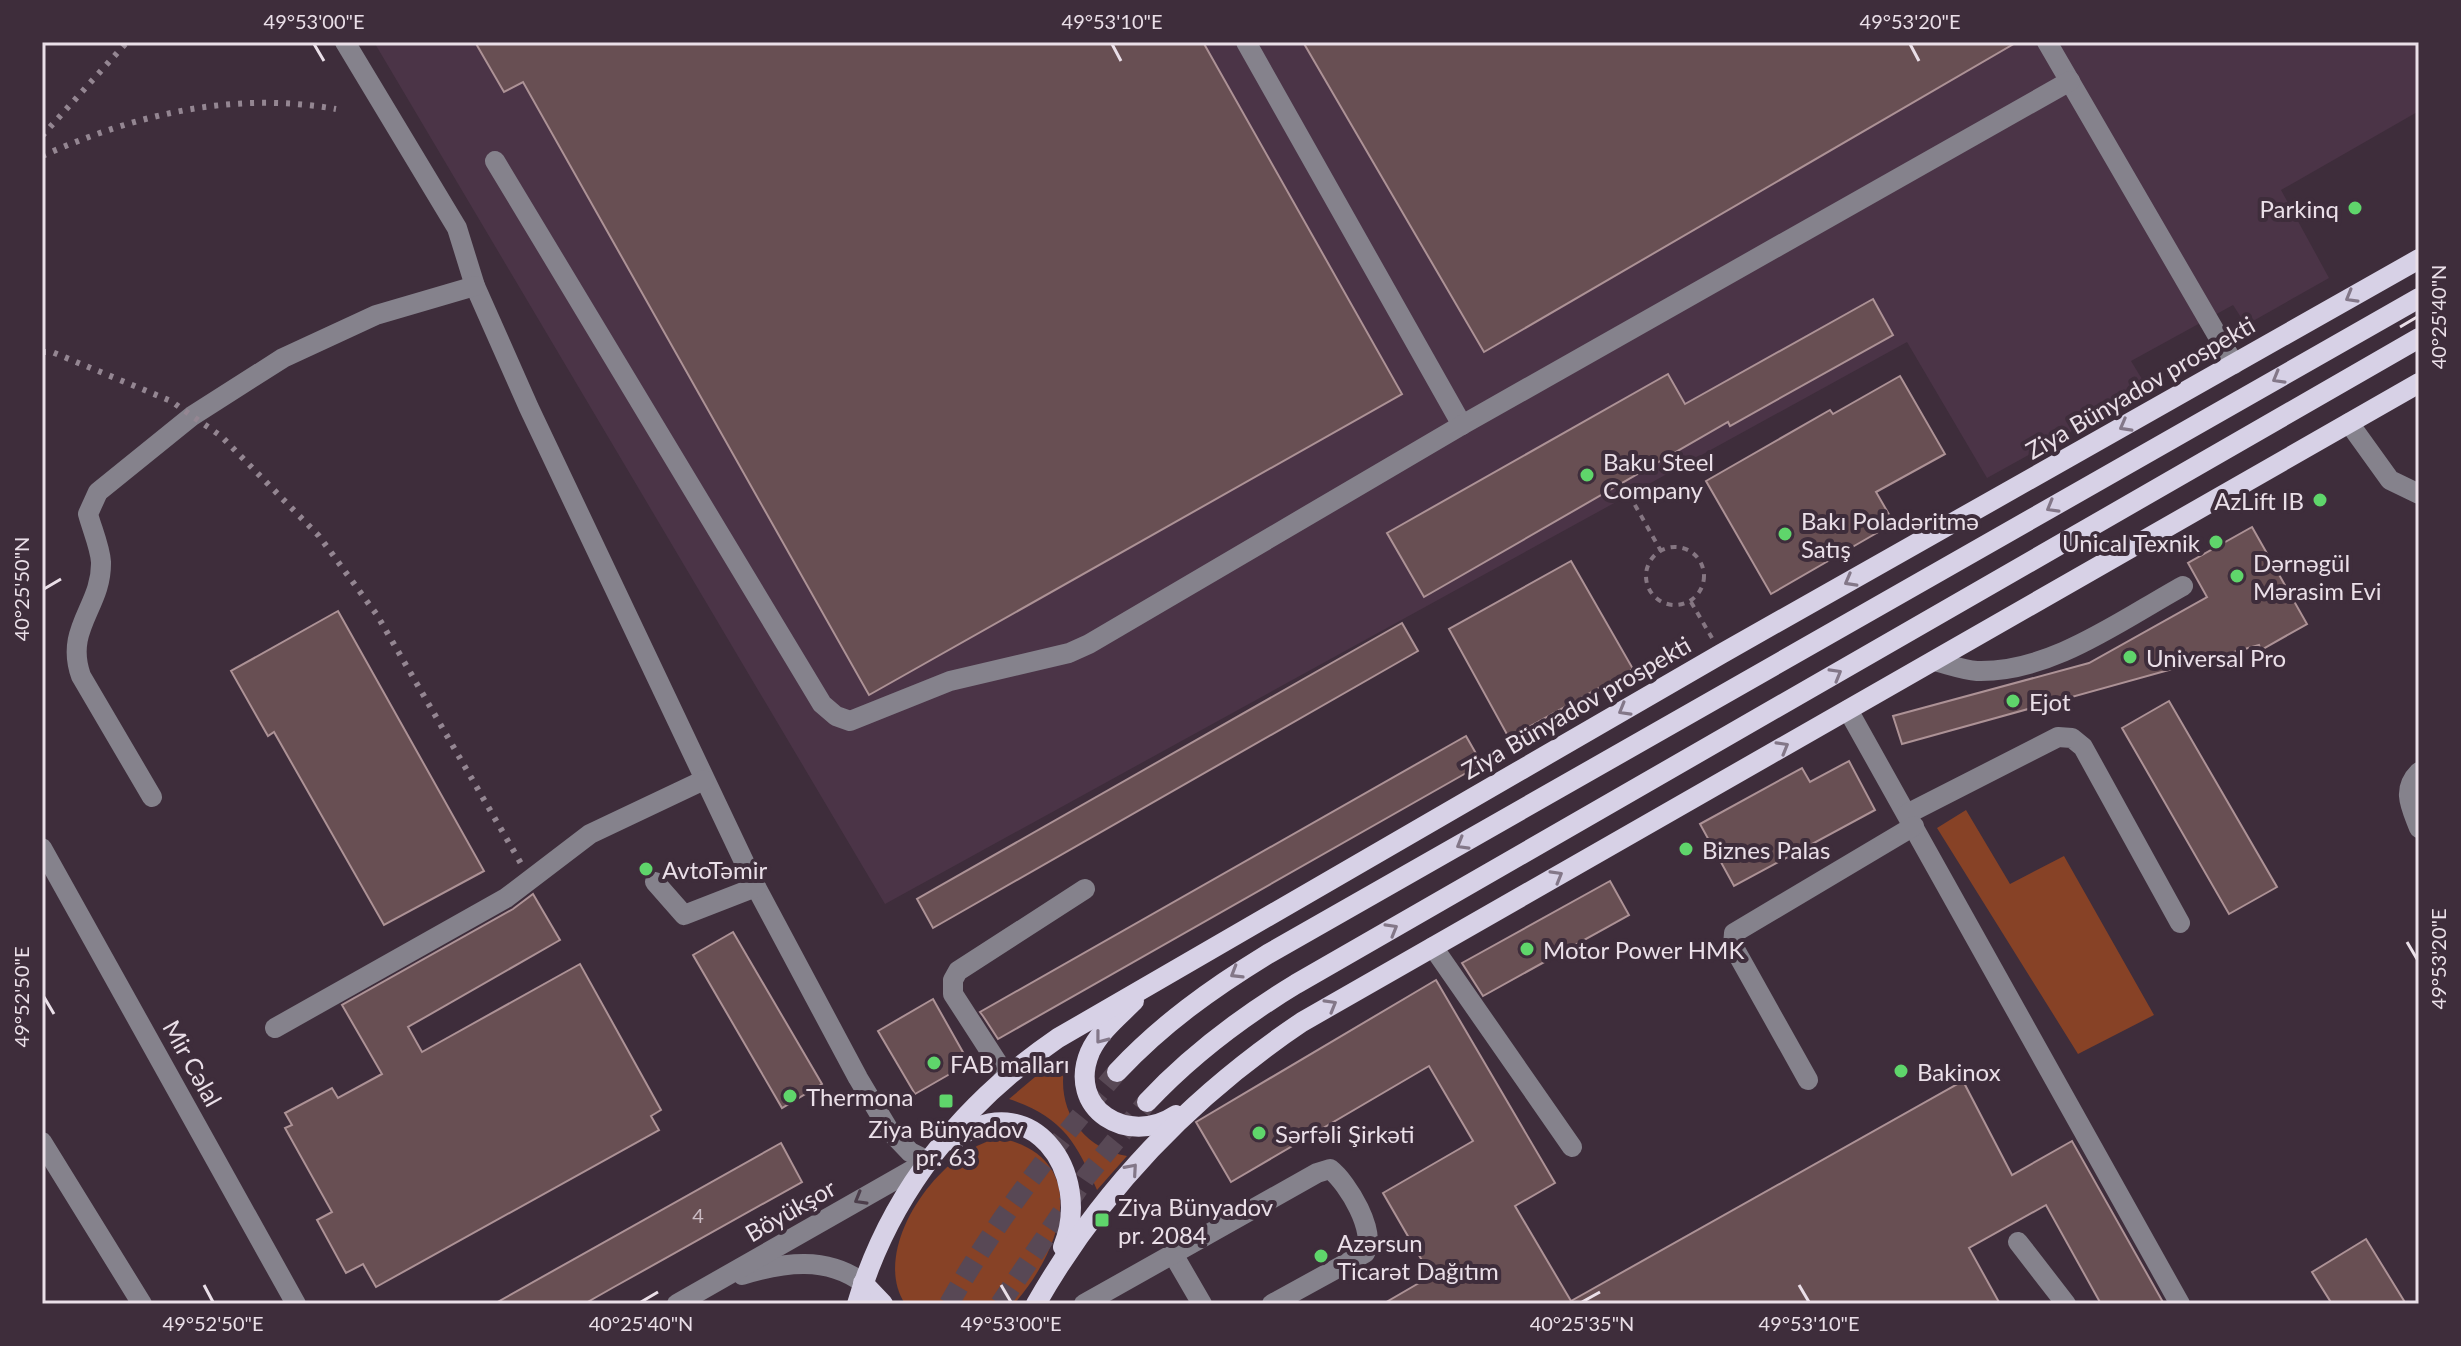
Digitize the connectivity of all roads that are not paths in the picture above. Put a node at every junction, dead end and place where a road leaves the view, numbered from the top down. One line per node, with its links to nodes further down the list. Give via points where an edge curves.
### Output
1 (345, 42): 7 (street, via 457,228)
2 (1246, 42): 13 (street)
3 (2047, 42): 4 (street)
4 (2070, 81): 10 (street); 13 (street)
5 (495, 161): 13 (street, via 822,704 850,721 950,681 1079,648)
6 (2419, 259): 10 (main road, Ziya Bünyadov prospekti, one-way to 10)
7 (475, 286): 19 (street); 20 (street, via 376,315 283,358 192,416 98,492 88,514 101,560 99,578 76,634 74,656)
8 (2419, 298): 31 (main road, one-way to 31, via 1268,954 1170,1020)
9 (2419, 338): 34 (main road, one-way to 9, via 1198,1050 1296,984)
10 (2234, 364): 29 (main road, Ziya Bünyadov prospekti, one-way to 29)
11 (2419, 383): 12 (main road)
12 (2349, 423): 14 (street, via 2390,480); 16 (main road)
13 (1462, 425)
14 (2419, 494)
15 (2183, 586): 16 (street, via 2068,649 2022,666 1975,671)
16 (1934, 661): 17 (main road)
17 (1848, 710): 21 (street); 28 (main road, one-way to 17)
18 (2419, 772): 22 (street, via 2410,781 2408,799)
19 (704, 780): 25 (street); 30 (street, via 590,834 506,898)
20 (152, 797)
21 (1911, 820): 27 (street, via 2058,737 2072,738 2083,747); 33 (street, via 1734,933 1733,946); 53 (street)
22 (2419, 828)
23 (42, 848): 45 (street, Mir Cəlal)
24 (655, 882): 25 (street, via 684,915)
25 (756, 887): 38 (street, via 889,1130 910,1152)
26 (1085, 889): 32 (street, via 958,971 953,980 953,994)
27 (2180, 923)
28 (1433, 947): 35 (main road, one-way to 28, via 1302,1022); 37 (street)
29 (1153, 980): 32 (main road, Ziya Bünyadov prospekti); 35 (main road, one-way to 35, via 1098,1038 1086,1068 1087,1093 1107,1117 1133,1129 1164,1122)
30 (275, 1028)
31 (1117, 1072)
32 (1006, 1076): 38 (main road, Ziya Bünyadov prospekti)
33 (1808, 1080)
34 (1147, 1102)
35 (1194, 1103): 43 (main road, one-way to 35, via 1087,1222)
36 (42, 1142): 44 (street)
37 (1572, 1147)
38 (928, 1161): 41 (main road, Ziya Bünyadov prospekti, via 888,1225); 42 (street, Böyükşor, one-way to 42); 43 (main road, via 961,1135 995,1123 1022,1126 1047,1143 1064,1169 1073,1203 1065,1242)
39 (2018, 1242): 52 (street)
40 (1173, 1254): 49 (street); 50 (street); 51 (street, via 1330,1169 1340,1177 1371,1242 1365,1253)
41 (863, 1283): 42 (street, via 834,1266 802,1263); 47 (main road, Ziya Bünyadov prospekti); 48 (main road)
42 (708, 1286): 46 (street, Böyükşor)
43 (1038, 1303)
44 (142, 1304)
45 (296, 1304)
46 (677, 1304)
47 (857, 1304)
48 (883, 1304)
49 (1084, 1304)
50 (1202, 1304)
51 (1272, 1304)
52 (2066, 1304)
53 (2180, 1304)

